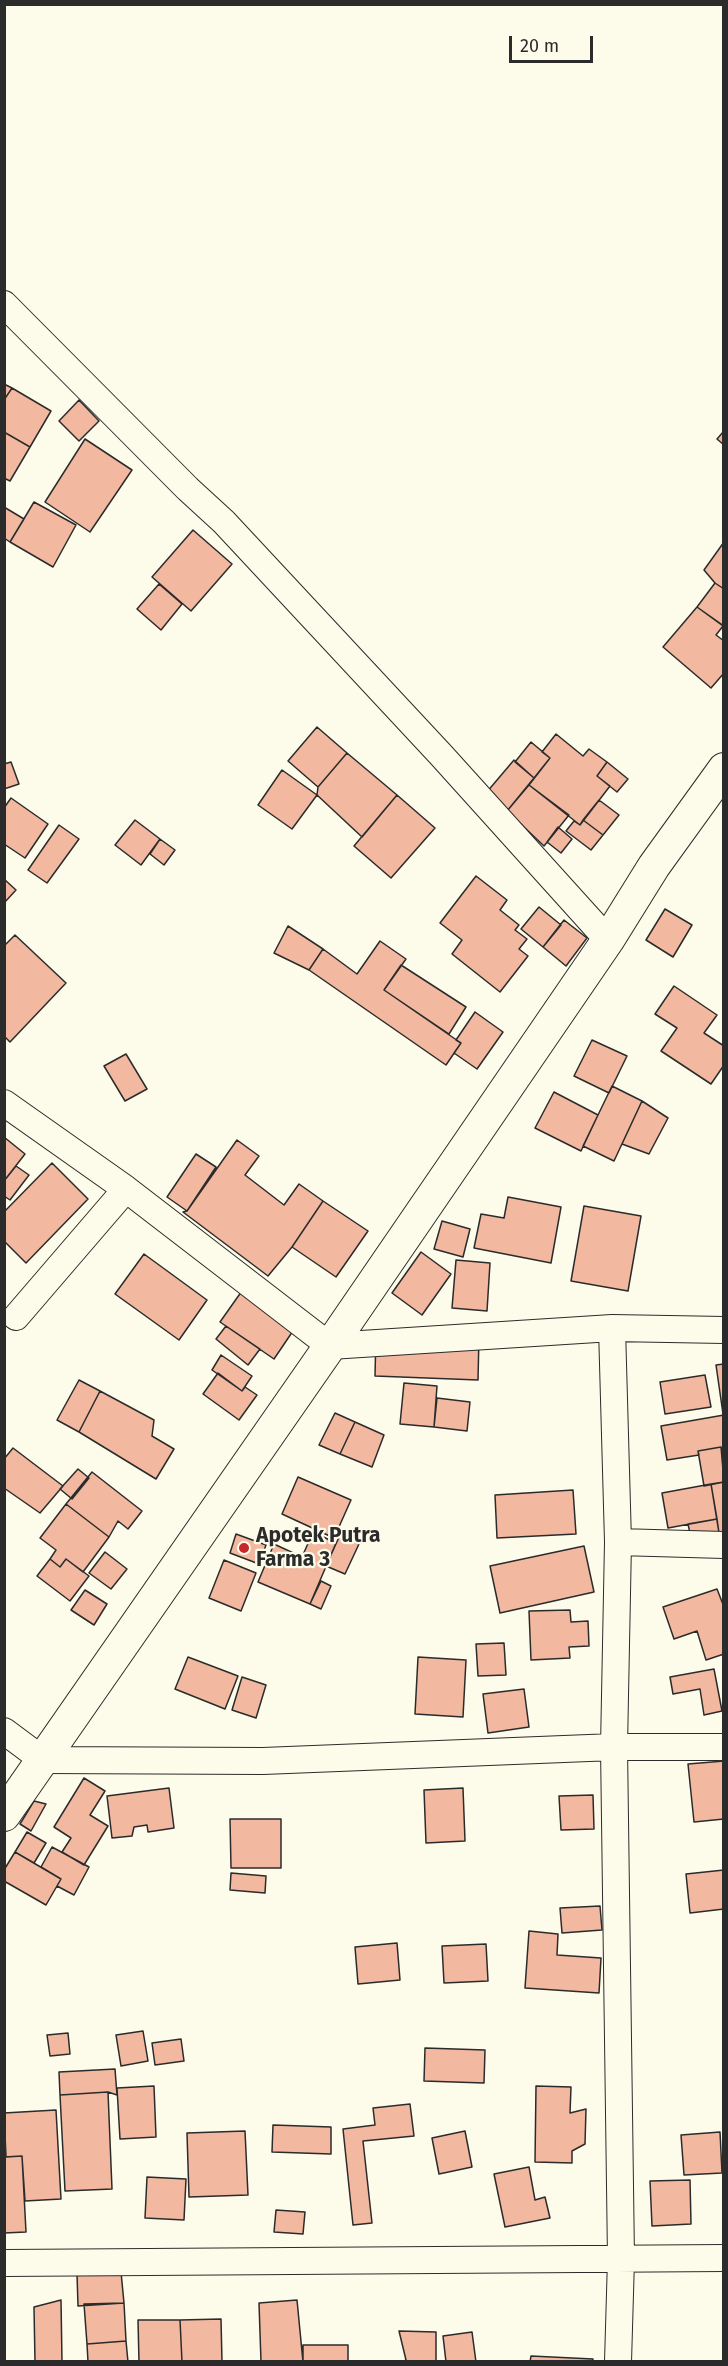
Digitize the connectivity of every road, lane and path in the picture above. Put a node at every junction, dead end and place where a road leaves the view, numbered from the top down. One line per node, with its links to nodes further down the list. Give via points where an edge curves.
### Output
1 (4, 304): 3 (street, via 224,522)
2 (723, 769): 3 (street, via 654,866)
3 (608, 940): 9 (street)
4 (4, 1103): 5 (street)
5 (126, 1189): 6 (street); 9 (street)
6 (16, 1317)
7 (612, 1328): 8 (street); 9 (street); 10 (street)
8 (723, 1330)
9 (330, 1346): 15 (street)
10 (618, 1542): 11 (street); 14 (street)
11 (723, 1545)
12 (4, 1731): 15 (street)
13 (723, 1747): 14 (street)
14 (614, 1748): 15 (street, via 263,1761); 18 (street)
15 (43, 1760): 16 (street)
16 (4, 1815)
17 (723, 2258): 18 (street)
18 (621, 2259): 19 (street); 20 (street)
19 (4, 2263)
20 (618, 2361)

